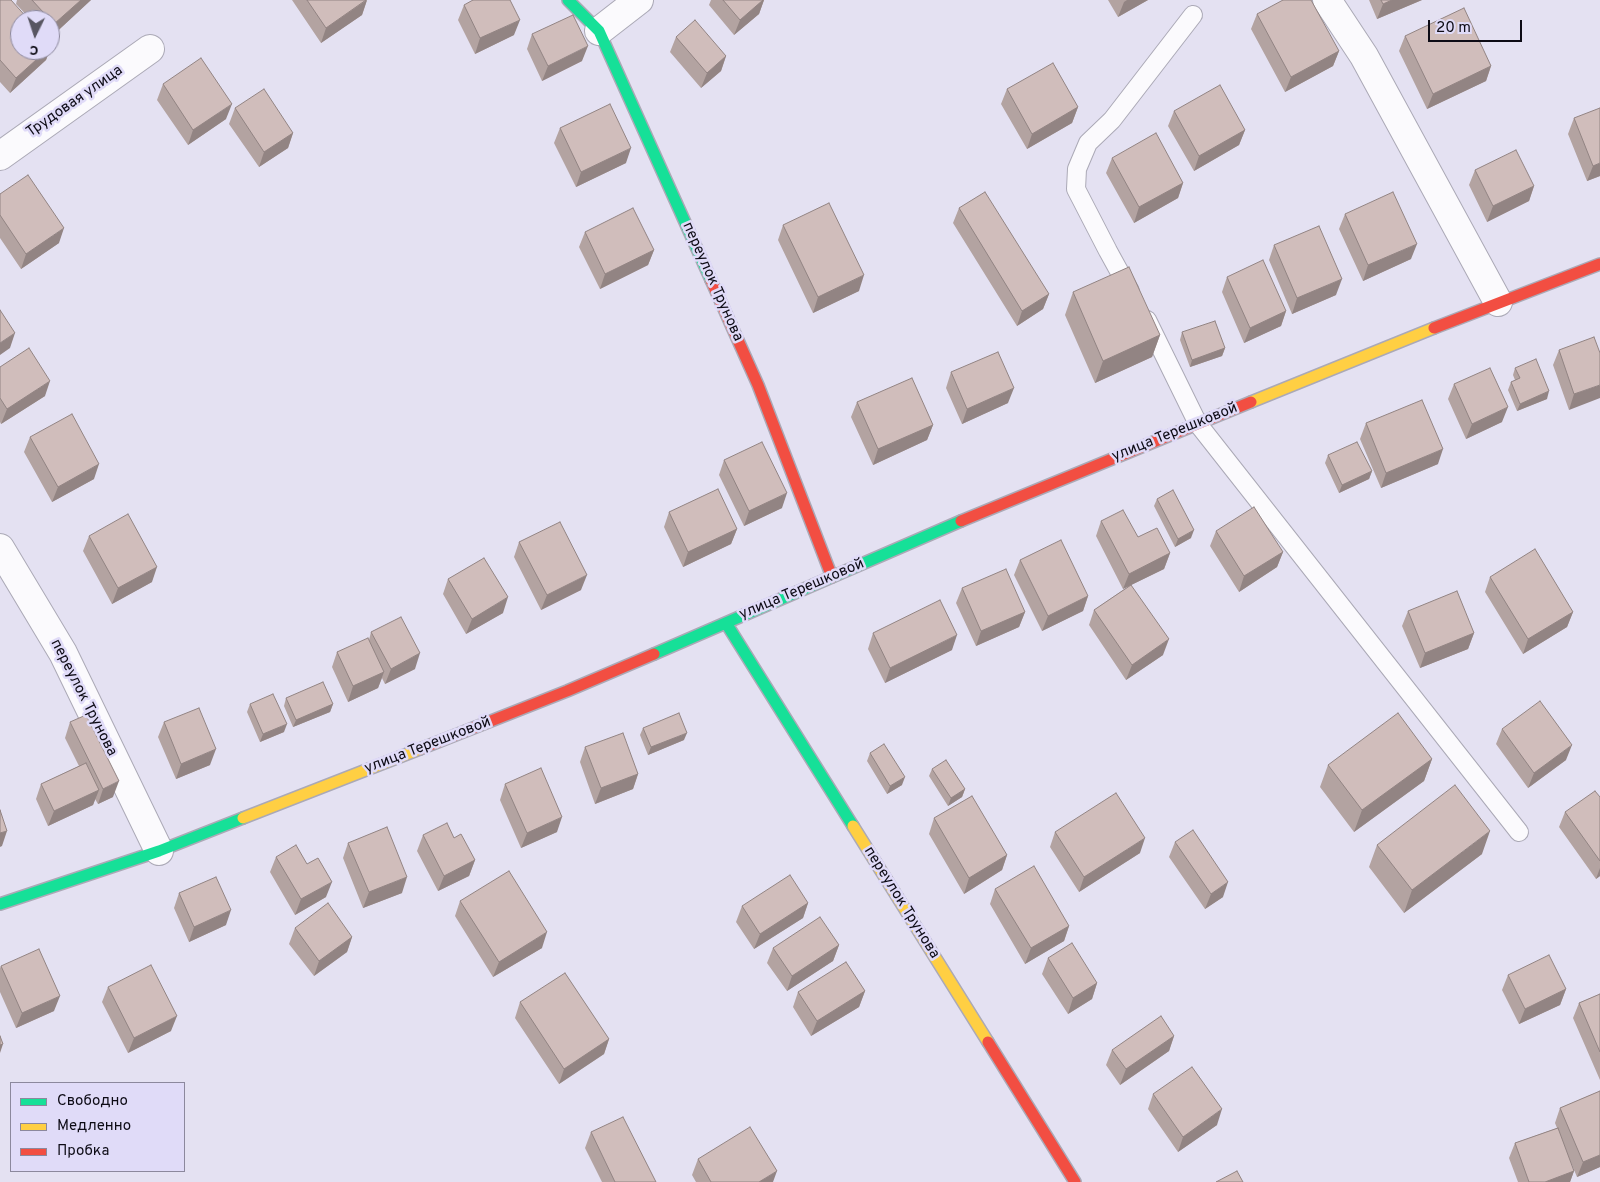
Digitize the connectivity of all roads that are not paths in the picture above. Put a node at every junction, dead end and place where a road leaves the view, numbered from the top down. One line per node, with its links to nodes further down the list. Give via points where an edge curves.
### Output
1 (568, 0): 5 (street, переулок Трунова)
2 (639, 0): 5 (street)
3 (1327, 0): 9 (street, via 1364,56)
4 (1193, 14): 10 (lane, via 1112,120 1088,143 1076,169 1076,189 1154,333)
5 (599, 31): 12 (street, переулок Трунова, via 758,384)
6 (150, 49): 7 (street, Трудовая улица)
7 (0, 156)
8 (1600, 264): 9 (street, улица Терешковой)
9 (1498, 302): 10 (street, улица Терешковой)
10 (1198, 424): 12 (street, улица Терешковой); 14 (lane)
11 (0, 548): 15 (street, переулок Трунова, via 63,653)
12 (832, 577): 13 (street, улица Терешковой)
13 (726, 623): 15 (street, улица Терешковой, via 567,691); 17 (street, переулок Трунова)
14 (1518, 832)
15 (158, 851): 16 (street, улица Терешковой)
16 (0, 904)
17 (1075, 1182)

